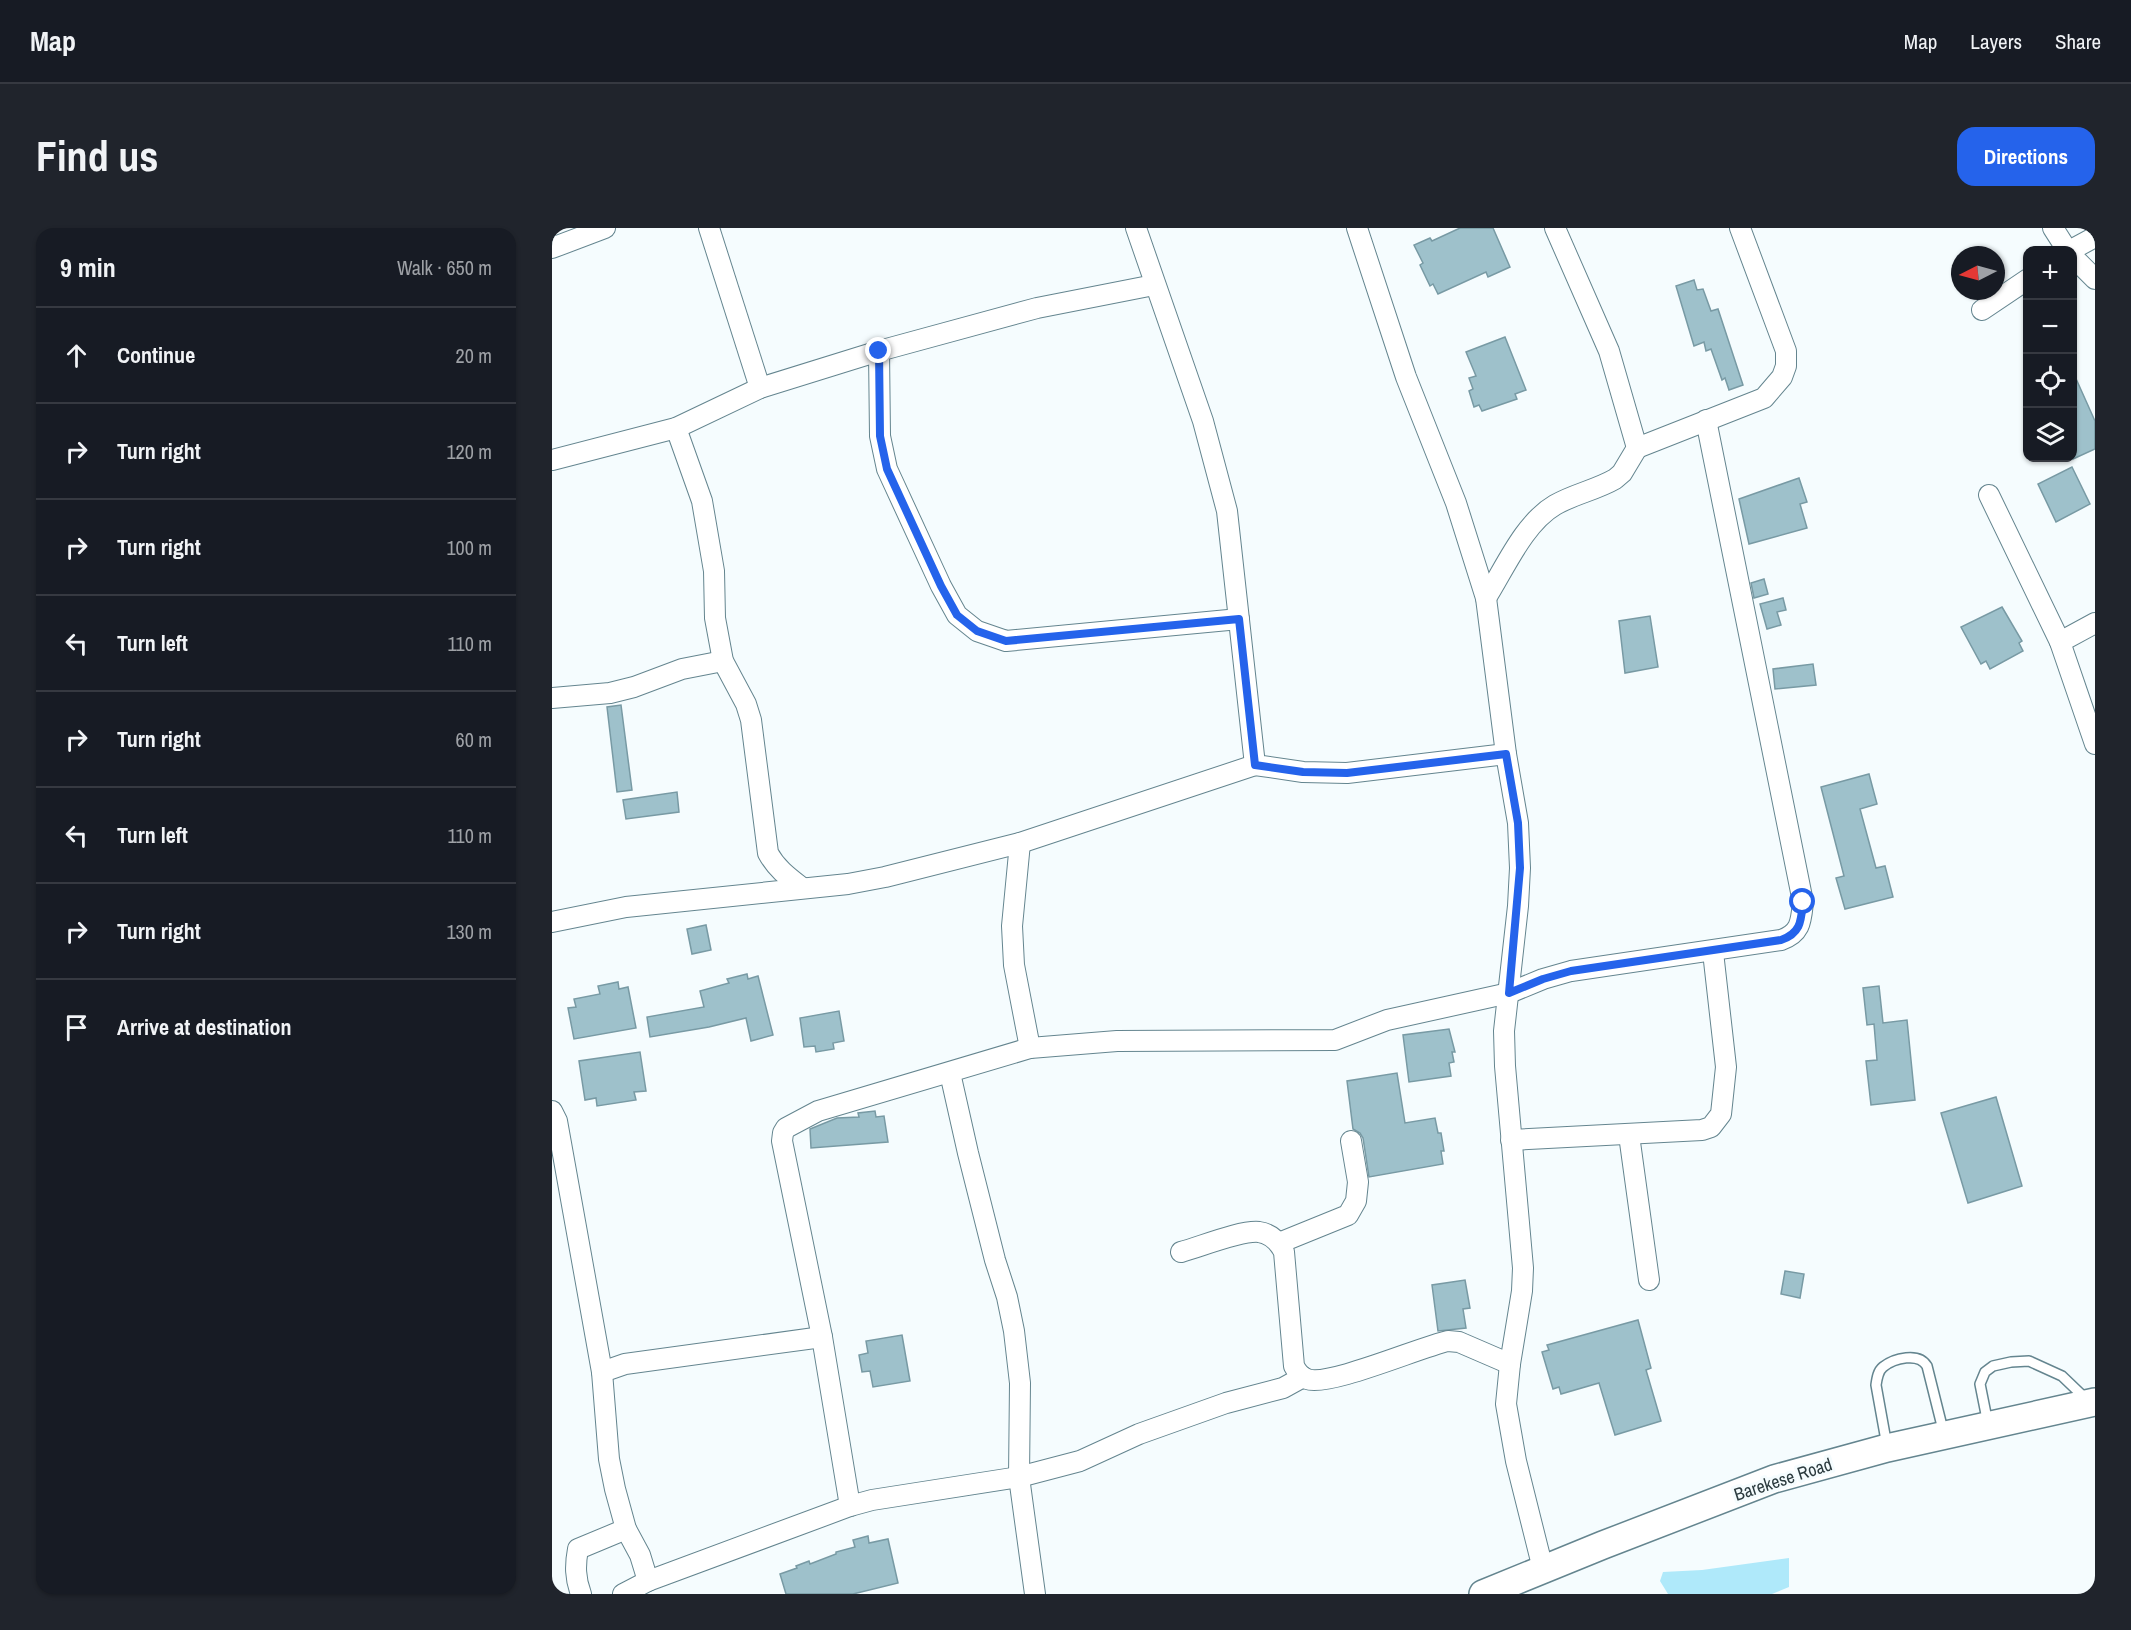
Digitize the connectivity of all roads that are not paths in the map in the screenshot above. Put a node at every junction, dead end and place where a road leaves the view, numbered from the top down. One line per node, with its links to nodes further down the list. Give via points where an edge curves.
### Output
1 (605, 228): 11 (street)
2 (709, 228): 18 (street)
3 (1136, 228): 15 (street)
4 (1357, 228): 24 (street, via 1406,378 1456,503)
5 (1555, 228): 21 (street, via 1609,351)
6 (1740, 228): 19 (street, via 1786,351 1786,366 1764,398)
7 (2053, 228): 9 (street)
8 (2095, 237): 10 (street)
9 (2066, 246)
10 (2077, 246)
11 (552, 248)
12 (2077, 260): 13 (street)
13 (2095, 279)
14 (2023, 282): 16 (street)
15 (1154, 285): 17 (street, via 1037,308); 25 (street, via 1203,422 1227,511)
16 (1982, 310)
17 (879, 351): 18 (street); 25 (street, via 880,436 887,469 957,615 977,631 1006,641)
18 (760, 388): 20 (street)
19 (1706, 420): 21 (street); 36 (street, via 1803,902 1802,917 1791,937)
20 (676, 428): 22 (street); 28 (street, via 702,501)
21 (1637, 448): 24 (street, via 1615,479 1544,512 1530,527)
22 (552, 460)
23 (1989, 495): 27 (street)
24 (1486, 598): 31 (street)
25 (1239, 619): 32 (street)
26 (2095, 623): 27 (street)
27 (2060, 642): 30 (street)
28 (723, 661): 29 (street, via 682,669 610,693); 34 (street, via 751,720 768,853 773,863)
29 (552, 698)
30 (2095, 744)
31 (1506, 754): 32 (street, via 1347,773); 37 (street, via 1518,823 1520,868)
32 (1255, 765): 33 (street)
33 (1020, 843): 34 (street, via 885,877); 38 (street, via 1012,926 1014,964)
34 (801, 887): 35 (street, via 626,907)
35 (552, 922)
36 (1713, 952): 37 (street, via 1571,971); 41 (street, via 1726,1067 1721,1113 1711,1126 1702,1130)
37 (1509, 993): 38 (street, via 1387,1020 1335,1040 1117,1041); 42 (street, via 1504,1030)
38 (1030, 1048): 39 (street)
39 (950, 1073): 47 (street, via 818,1111 792,1123 783,1133); 55 (street, via 1014,1331 1020,1383)
40 (552, 1111): 49 (street)
41 (1629, 1135): 42 (street); 46 (street)
42 (1511, 1140): 48 (street, via 1523,1268)
43 (1351, 1141): 44 (street, via 1358,1182 1356,1201 1348,1215)
44 (1279, 1243): 45 (street, via 1260,1232 1247,1233); 50 (street, via 1284,1252 1294,1366)
45 (1181, 1252)
46 (1649, 1280)
47 (822, 1337): 49 (street, via 625,1364); 56 (street)
48 (1510, 1364): 50 (street, via 1448,1341 1317,1381); 58 (street, via 1506,1404 1510,1433)
49 (602, 1372): 57 (street, via 609,1459)
50 (1303, 1377): 55 (street, via 1283,1388 1226,1403 1139,1434 1080,1461)
51 (2092, 1402): 52 (main road, Barekese Road); 52 (lane, via 2062,1376 2030,1361 1993,1366 1980,1384)
52 (1988, 1426): 53 (main road, Barekese Road)
53 (1945, 1436): 54 (main road, Barekese Road); 54 (lane, via 1928,1366 1915,1357 1904,1359 1881,1368 1876,1384)
54 (1887, 1448): 58 (main road, Barekese Road, via 1774,1479)
55 (1019, 1477): 56 (street); 62 (street)
56 (850, 1506): 59 (street)
57 (626, 1529): 59 (street); 60 (street, via 578,1549 576,1573)
58 (1543, 1569): 63 (main road, Barekese Road)
59 (648, 1581): 61 (street)
60 (581, 1594)
61 (623, 1594)
62 (1035, 1594)
63 (1483, 1594)

